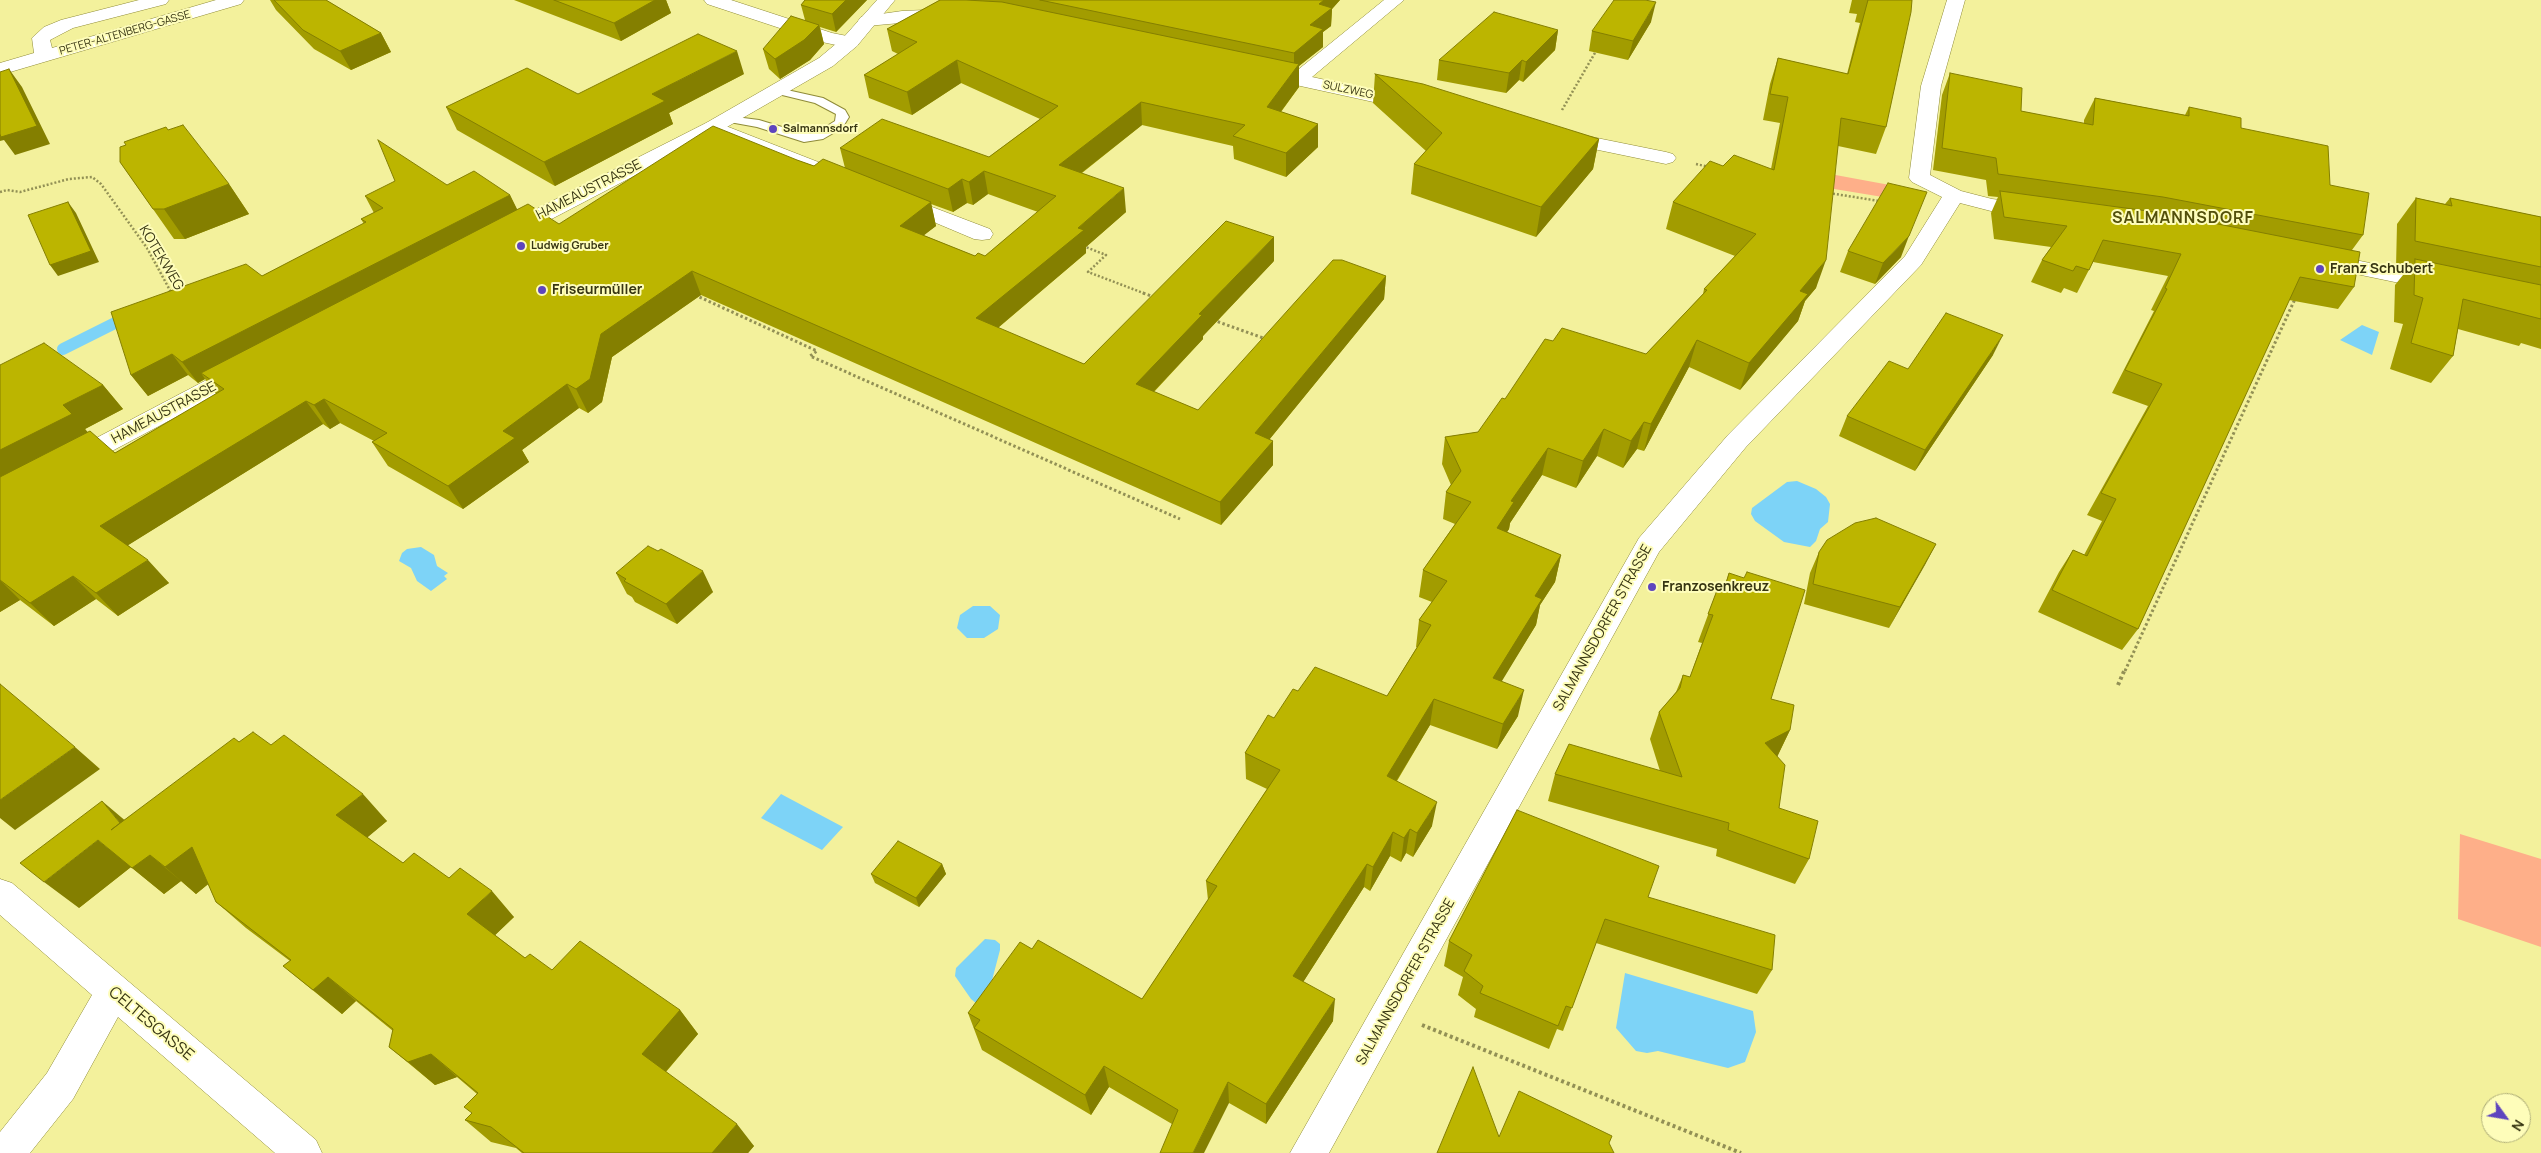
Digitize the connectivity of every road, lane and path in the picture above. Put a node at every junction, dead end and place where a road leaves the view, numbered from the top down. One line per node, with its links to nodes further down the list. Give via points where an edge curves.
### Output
1 (160, 0): 11 (street, PETER-ALTENBERG-GASSE, via 50,31 41,38)
2 (235, 0): 11 (street, PETER-ALTENBERG-GASSE)
3 (713, 0): 9 (street, via 828,38)
4 (886, 0): 8 (street, HAMEAUSTRASSE)
5 (1395, 0): 14 (street)
6 (1956, 0): 25 (street, via 1931,86 1919,178)
7 (969, 15): 8 (street, via 912,15)
8 (867, 21): 9 (street, HAMEAUSTRASSE)
9 (850, 42): 15 (street, HAMEAUSTRASSE, via 826,62)
10 (1597, 50): 18 (path)
11 (44, 57): 13 (street, PETER-ALTENBERG-GASSE)
12 (1243, 67): 14 (street, SULZWEG)
13 (0, 69)
14 (1298, 79): 16 (street, SULZWEG)
15 (778, 91): 17 (street, HAMEAUSTRASSE); 17 (lane, via 825,102 841,112 843,117 831,130 804,138 759,124)
16 (1431, 109)
17 (720, 123): 21 (street); 28 (street, HAMEAUSTRASSE)
18 (1548, 134): 19 (street)
19 (1666, 158): 20 (path)
20 (1714, 167)
21 (856, 183)
22 (0, 192): 33 (path, KOTEKWEG, via 20,192 69,179 92,177 147,248)
23 (1828, 193): 25 (path)
24 (883, 194): 27 (street)
25 (1949, 204): 26 (street); 44 (street, SALMANNSDORFER STRASSE, via 1913,260 1737,441 1649,545)
26 (2044, 204)
27 (982, 234)
28 (487, 243)
29 (1080, 246): 35 (path, via 1106,255 1088,272)
30 (2306, 250): 31 (street)
31 (2454, 279)
32 (692, 293): 40 (path, via 817,351 810,356)
33 (174, 298)
34 (2295, 299): 41 (path)
35 (1162, 300)
36 (1209, 318): 37 (path)
37 (1275, 343)
38 (267, 358): 39 (street, HAMEAUSTRASSE)
39 (56, 470)
40 (1180, 519)
41 (2118, 685)
42 (0, 894): 43 (street, CELTESGASSE)
43 (113, 992): 45 (street, via 60,1086); 46 (street, CELTESGASSE)
44 (1389, 1012): 47 (street, SALMANNSDORFER STRASSE); 48 (path)
45 (7, 1153)
46 (303, 1153)
47 (1309, 1153)
48 (1741, 1153)

